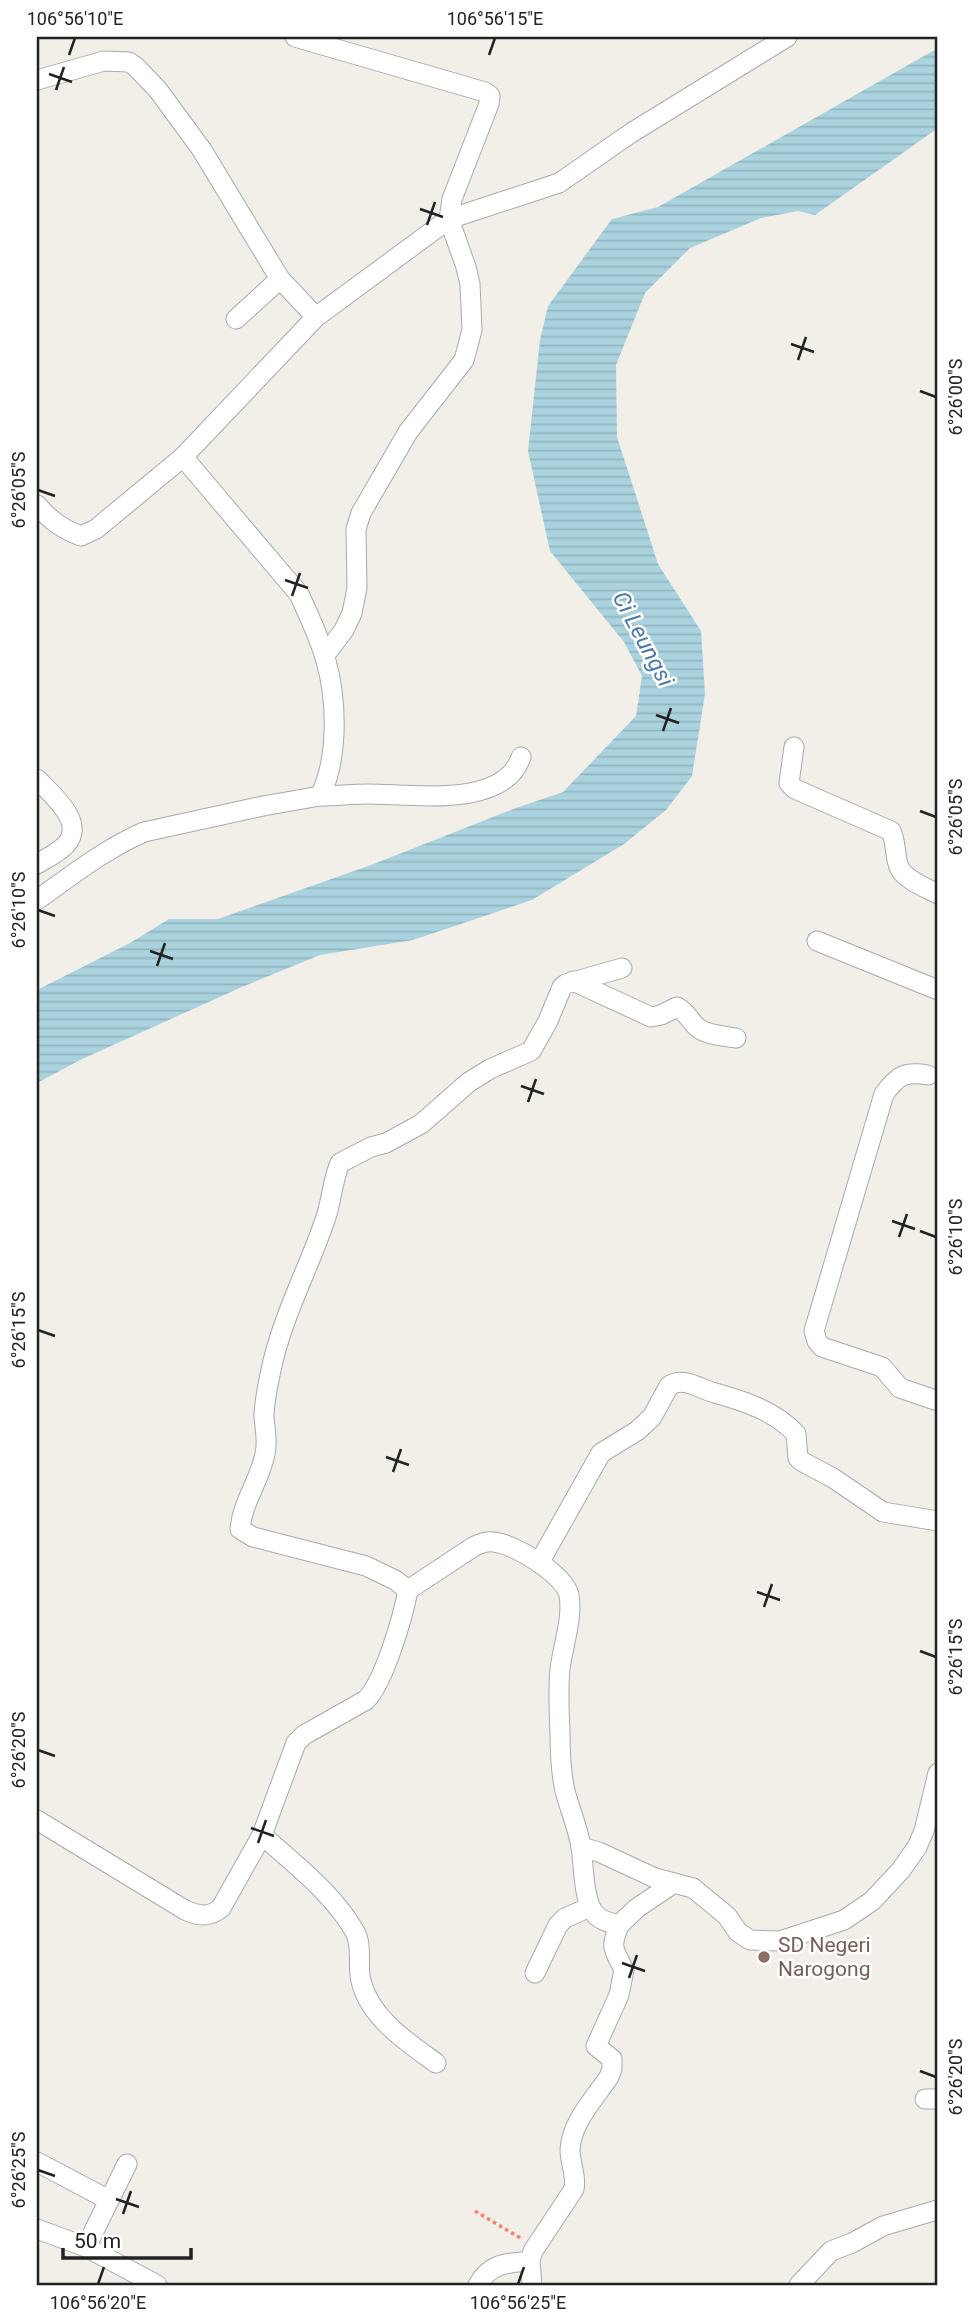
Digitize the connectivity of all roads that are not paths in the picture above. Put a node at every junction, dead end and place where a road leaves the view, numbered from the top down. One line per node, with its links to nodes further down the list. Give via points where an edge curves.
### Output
1 (295, 37): 4 (street, via 488,93 489,104 452,199)
2 (787, 37): 4 (street, via 559,183)
3 (37, 80): 5 (street, via 104,61 129,62 136,67 202,150)
4 (449, 219): 6 (street); 10 (street, via 470,284 469,346 464,360 408,432 360,513 352,613)
5 (280, 279): 6 (street); 7 (street)
6 (316, 317): 8 (street)
7 (236, 319)
8 (183, 457): 9 (street, via 96,529 81,536 51,521); 10 (street, via 299,594)
9 (37, 505)
10 (325, 655): 14 (street, via 335,712 331,764)
11 (794, 747): 16 (street, via 789,783 891,831 900,869)
12 (521, 757): 14 (street, via 504,782 472,792)
13 (37, 779): 15 (street, via 69,814 72,829 62,848)
14 (320, 796): 17 (street, via 144,832)
15 (37, 864)
16 (938, 894)
17 (37, 900)
18 (817, 941): 21 (street)
19 (622, 968): 20 (street)
20 (573, 981): 22 (street, via 651,1017 679,1008 695,1026); 27 (street, via 562,987 531,1051 469,1082 421,1124 340,1163 327,1214 272,1366 264,1415 267,1448 240,1529 253,1537 366,1566)
21 (938, 990)
22 (736, 1038)
23 (928, 1075): 24 (street, via 903,1075 884,1094 814,1331 822,1347 882,1367 900,1388)
24 (938, 1401)
25 (938, 1521): 26 (street, via 883,1512 803,1462 796,1434 782,1420 683,1381 669,1385 652,1417 637,1431 601,1453)
26 (539, 1563): 27 (street, via 507,1545 483,1542); 31 (street, via 560,1579 569,1596 560,1671 560,1736 565,1789)
27 (408, 1590): 30 (street, via 373,1693 296,1743)
28 (938, 1773): 32 (street, via 917,1847 872,1901 844,1920 780,1941 750,1940 693,1888)
29 (37, 1820): 30 (street, via 197,1916 221,1908)
30 (262, 1835): 36 (street, via 333,1902 357,1935 360,1980 384,2022)
31 (581, 1847): 32 (street); 33 (street)
32 (674, 1883): 34 (street)
33 (590, 1907): 34 (street, via 596,1916); 35 (street, via 558,1925)
34 (619, 1925): 43 (street, via 613,1950 624,1970 619,1994 596,2046 612,2059 612,2069 574,2129 570,2156 574,2189)
35 (535, 1973)
36 (436, 2063)
37 (37, 2162): 39 (street)
38 (127, 2164): 39 (street)
39 (109, 2200): 42 (street)
40 (937, 2210): 47 (street, via 883,2226 831,2251)
41 (37, 2229): 42 (street)
42 (86, 2247): 44 (street)
43 (533, 2254): 45 (street, via 490,2269); 46 (street)
44 (157, 2285)
45 (478, 2285)
46 (532, 2285)
47 (799, 2285)

